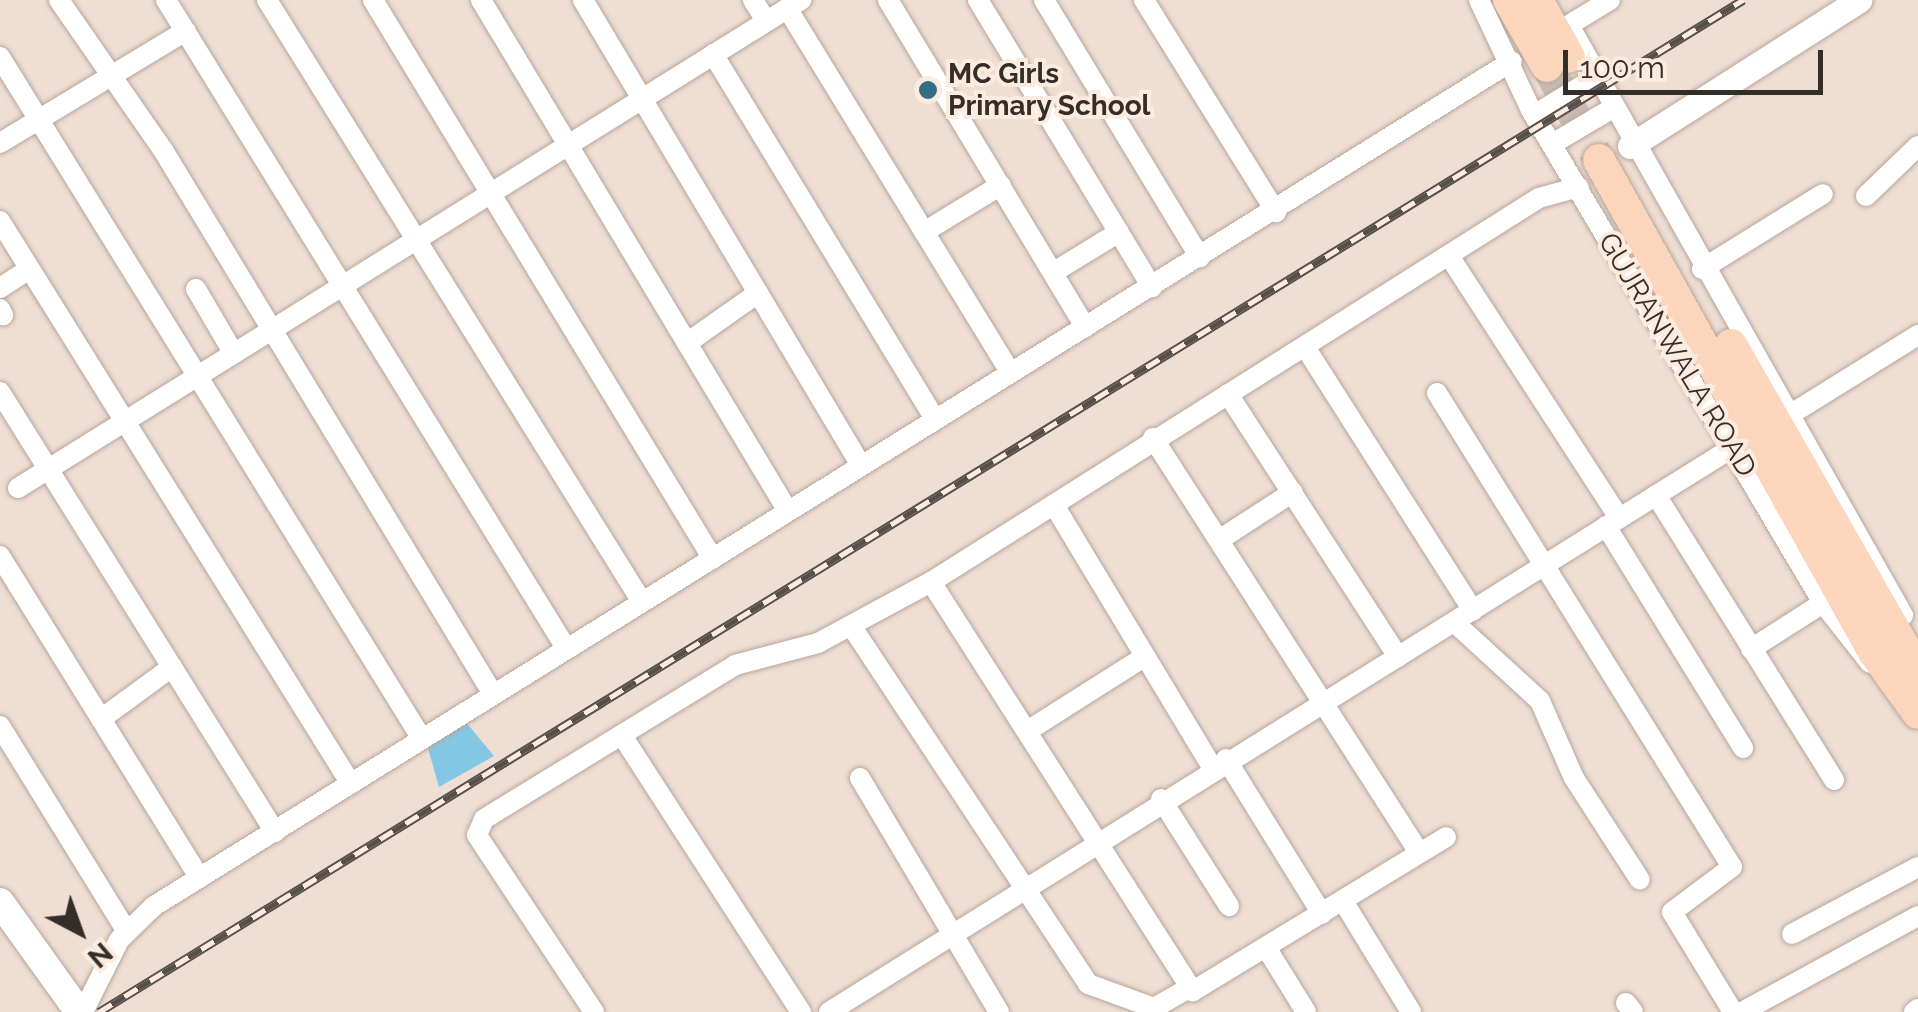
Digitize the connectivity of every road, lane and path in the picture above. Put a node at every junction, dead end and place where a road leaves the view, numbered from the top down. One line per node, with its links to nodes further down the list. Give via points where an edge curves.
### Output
1 (59, 0): 25 (street)
2 (267, 0): 45 (street)
3 (373, 0): 38 (street)
4 (481, 0): 32 (street)
5 (583, 0): 27 (street)
6 (753, 0): 19 (street)
7 (888, 0): 36 (street)
8 (978, 0): 44 (street)
9 (1044, 0): 46 (street)
10 (1478, 0): 24 (street, GUJRANWALA ROAD)
11 (1509, 0): 21 (highway, GUJRANWALA ROAD)
12 (1538, 0): 21 (highway, GUJRANWALA ROAD)
13 (1553, 0): 21 (street, GUJRANWALA ROAD)
14 (1610, 0): 21 (street)
15 (1858, 0): 35 (street)
16 (175, 3): 20 (street)
17 (1151, 3): 41 (street)
18 (794, 4): 19 (street); 43 (street)
19 (766, 22): 22 (street)
20 (186, 31): 25 (street); 51 (street)
21 (1562, 50): 26 (street, GUJRANWALA ROAD)
22 (713, 54): 27 (street); 68 (street)
23 (0, 57): 30 (street)
24 (1512, 62): 29 (street, GUJRANWALA ROAD); 41 (street)
25 (109, 76): 30 (street); 56 (street)
26 (1598, 76): 28 (street, GUJRANWALA ROAD); 29 (street)
27 (640, 98): 32 (street); 55 (street)
28 (1613, 108): 33 (street); 35 (street, GUJRANWALA ROAD)
29 (1534, 115): 33 (street, GUJRANWALA ROAD)
30 (39, 118): 31 (street); 63 (street)
31 (0, 143)
32 (566, 143): 38 (street); 59 (street)
33 (1552, 144): 37 (street, GUJRANWALA ROAD)
34 (1918, 146): 40 (street)
35 (1615, 151): 48 (street, GUJRANWALA ROAD); 96 (highway, GUJRANWALA ROAD)
36 (1001, 186): 43 (street); 50 (street)
37 (1579, 188): 47 (street, via 1539,198); 71 (street, GUJRANWALA ROAD)
38 (488, 190): 45 (street); 82 (street)
39 (1823, 194): 48 (street)
40 (1866, 196)
41 (1276, 212): 46 (street)
42 (0, 221): 49 (street)
43 (924, 232): 62 (street)
44 (1118, 232): 50 (street); 52 (street)
45 (414, 236): 51 (street); 85 (street)
46 (1200, 258): 52 (street)
47 (1451, 260): 61 (street); 79 (street)
48 (1702, 269): 67 (street, GUJRANWALA ROAD)
49 (28, 270): 53 (street); 69 (street)
50 (1054, 272): 57 (street)
51 (344, 279): 56 (street); 90 (street)
52 (1152, 287): 57 (street)
53 (0, 288)
54 (196, 289): 60 (street)
55 (758, 293): 59 (street); 72 (street)
56 (268, 326): 60 (street); 97 (street)
57 (1085, 327): 62 (street)
58 (1918, 335): 67 (street)
59 (686, 343): 78 (street)
60 (230, 349): 63 (street)
61 (1307, 350): 66 (street); 87 (street)
62 (1010, 372): 68 (street)
63 (192, 374): 69 (street); 103 (street)
64 (0, 392): 73 (street)
65 (1436, 393): 83 (street)
66 (1228, 394): 70 (street); 75 (street)
67 (1790, 414): 94 (street, GUJRANWALA ROAD)
68 (934, 417): 72 (street)
69 (118, 421): 73 (street); 108 (street)
70 (1153, 438): 77 (street); 80 (street)
71 (1732, 448): 76 (street); 86 (street, GUJRANWALA ROAD)
72 (859, 462): 78 (street)
73 (47, 469): 74 (street); 95 (street)
74 (18, 488)
75 (1292, 492): 80 (street); 93 (street)
76 (1656, 495): 79 (street); 91 (street)
77 (1054, 505): 84 (street); 92 (street)
78 (786, 508): 82 (street)
79 (1612, 522): 83 (street); 104 (street)
80 (1218, 540): 98 (street)
81 (0, 556): 99 (street)
82 (713, 559): 85 (street)
83 (1544, 566): 87 (street); 136 (street, via 1732,867 1672,915)
84 (931, 582): 89 (street); 101 (street)
85 (642, 602): 90 (street)
86 (1823, 603): 91 (street); 96 (street, GUJRANWALA ROAD, via 1850,645)
87 (1473, 612): 88 (street)
88 (1454, 623): 93 (street); 116 (street, via 1540,701 1574,778)
89 (852, 626): 102 (street, via 734,665); 117 (street)
90 (566, 648): 97 (street)
91 (1750, 649): 107 (street)
92 (1144, 657): 101 (street); 105 (street)
93 (1398, 657): 98 (street)
94 (1918, 658)
95 (172, 667): 99 (street); 110 (street)
96 (1912, 692)
97 (493, 694): 103 (street)
98 (1324, 702): 105 (street); 113 (street)
99 (102, 719): 115 (street)
100 (0, 726): 123 (street)
101 (1028, 730): 111 (street)
102 (623, 737): 130 (street, via 477,827); 131 (street)
103 (422, 739): 108 (street)
104 (1742, 748)
105 (1219, 763): 109 (street); 121 (street)
106 (860, 778): 124 (street)
107 (1834, 780)
108 (351, 784): 110 (street)
109 (1161, 798): 111 (street); 120 (street)
110 (274, 832): 115 (street)
111 (1099, 837): 117 (street); 127 (street)
112 (1446, 837): 113 (street)
113 (1418, 852): 118 (street)
114 (1918, 866): 125 (street)
115 (200, 878): 123 (street)
116 (1640, 880)
117 (1027, 882): 124 (street); 128 (street, via 1092,989)
118 (1343, 901): 121 (street); 135 (street)
119 (0, 902): 129 (main road)
120 (1229, 906)
121 (1322, 914): 126 (street)
122 (1918, 916): 137 (street)
123 (126, 930): 129 (street)
124 (952, 931): 132 (street); 133 (street)
125 (1792, 934)
126 (1267, 949): 127 (street, via 1201,991); 134 (street)
127 (1189, 988): 128 (street)
128 (1156, 1010)
129 (81, 1012)
130 (594, 1012)
131 (801, 1012)
132 (829, 1012)
133 (1000, 1012)
134 (1306, 1012)
135 (1411, 1012)
136 (1733, 1012)
137 (1742, 1012)

